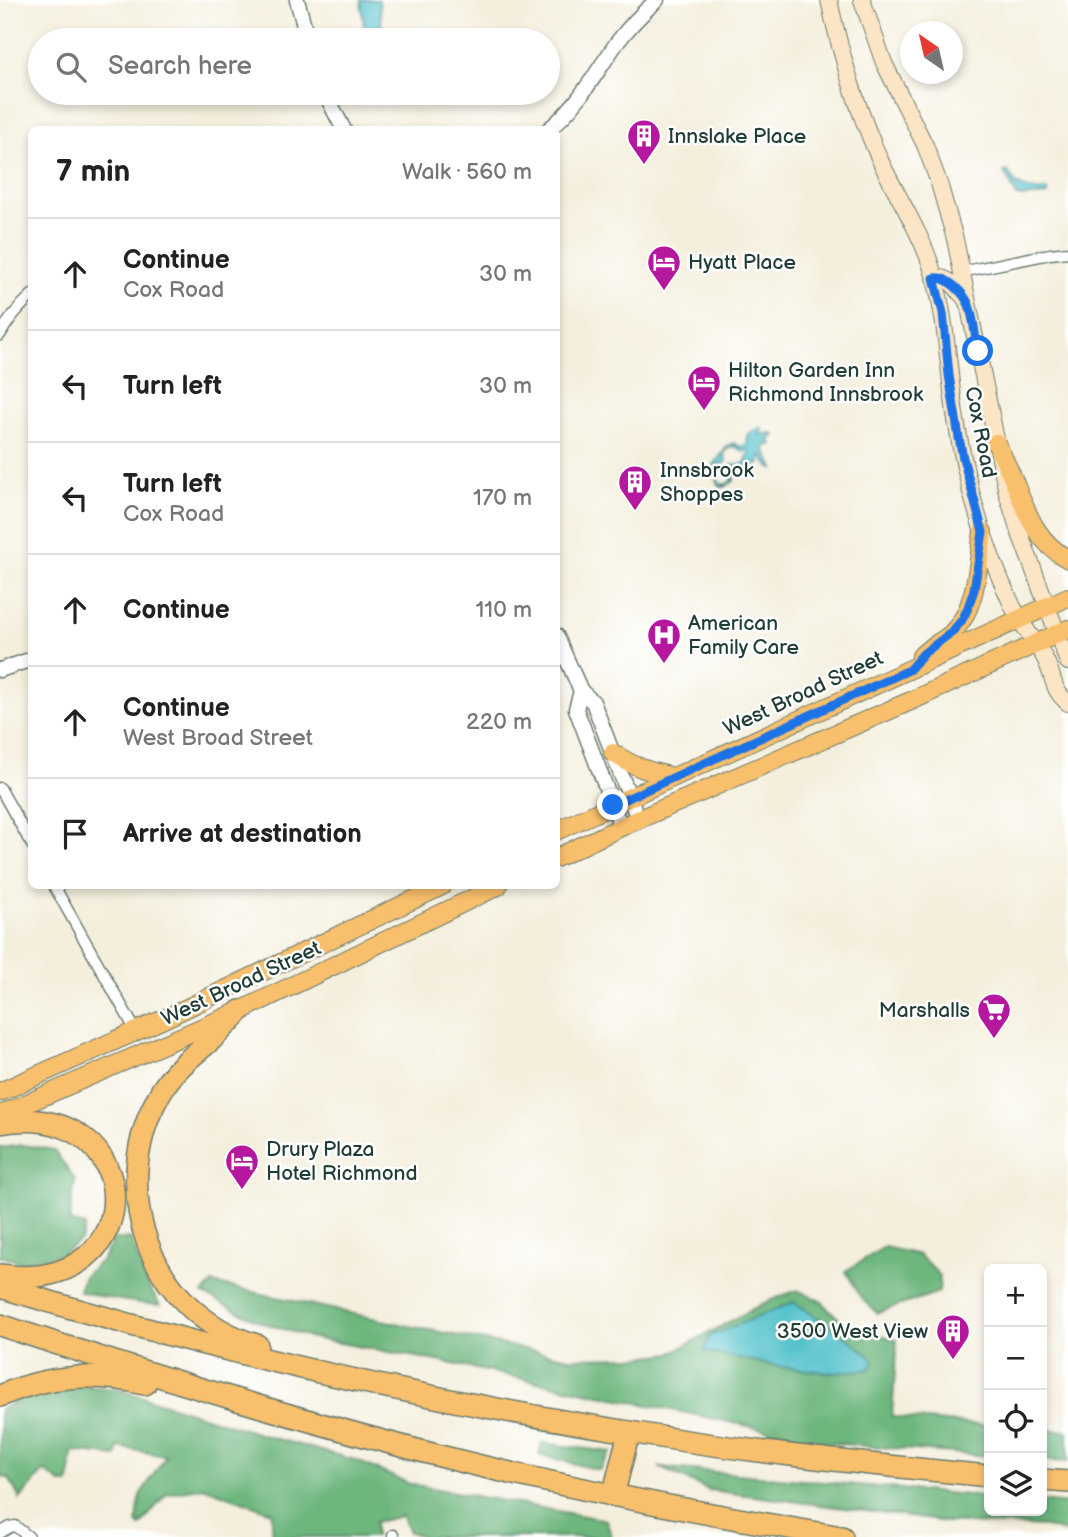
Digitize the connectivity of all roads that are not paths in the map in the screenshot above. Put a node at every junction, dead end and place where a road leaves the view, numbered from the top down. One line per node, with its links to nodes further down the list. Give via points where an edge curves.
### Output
1 (297, 0): 5 (street)
2 (657, 0): 8 (street)
3 (829, 0): 10 (main road, Cox Road, via 861,115)
4 (862, 0): 11 (main road, Cox Road, via 878,49 939,183)
5 (305, 28)
6 (331, 105): 7 (street)
7 (342, 126)
8 (552, 126)
9 (1068, 252): 11 (street)
10 (928, 258): 11 (main road, via 954,273); 12 (main road, Cox Road)
11 (961, 272): 14 (main road, Cox Road)
12 (934, 278): 14 (main road, via 948,280); 17 (main road, Cox Road, via 959,438)
13 (28, 299): 15 (street)
14 (968, 303): 16 (main road, Cox Road)
15 (0, 335)
16 (996, 443): 18 (main road, via 1039,535); 20 (main road, Cox Road, via 1012,510)
17 (983, 532): 21 (main road, Cox Road); 28 (main road, via 974,590 962,620)
18 (1068, 559)
19 (1068, 597): 20 (main road, West Broad Street)
20 (1048, 606): 21 (main road, West Broad Street); 22 (main road, Cox Road)
21 (1020, 619): 24 (main road, Cox Road); 28 (main road, West Broad Street)
22 (1063, 632): 24 (main road); 26 (main road, Cox Road)
23 (560, 644): 29 (street)
24 (1035, 644): 30 (main road, Cox Road, via 1058,694); 35 (main road)
25 (28, 660): 27 (street)
26 (1068, 662)
27 (0, 670)
28 (909, 670): 32 (main road, West Broad Street)
29 (581, 691): 31 (street, via 593,702); 34 (street, via 576,709)
30 (1068, 703)
31 (613, 753): 32 (main road, via 643,770); 34 (street)
32 (674, 777): 34 (main road, West Broad Street)
33 (0, 788): 38 (street)
34 (621, 801): 35 (street); 36 (street); 37 (main road, West Broad Street)
35 (639, 819): 36 (main road)
36 (621, 827): 39 (main road)
37 (560, 829)
38 (28, 838)
39 (560, 856)
40 (56, 889): 44 (street)
41 (436, 889): 44 (main road, West Broad Street)
42 (492, 889): 43 (main road, West Broad Street)
43 (240, 1011): 46 (main road, West Broad Street); 51 (highway, via 178,1069 148,1117 136,1191 153,1258 191,1309 220,1330)
44 (136, 1031): 45 (main road, West Broad Street)
45 (0, 1092)
46 (0, 1115)
47 (0, 1123): 48 (highway, via 42,1122 82,1136 103,1158 114,1201 106,1234 81,1261 50,1274)
48 (0, 1275)
49 (0, 1287): 51 (highway, via 155,1331)
50 (0, 1325): 53 (highway)
51 (388, 1387): 54 (highway)
52 (0, 1396): 53 (highway, via 56,1380 105,1377 217,1406)
53 (274, 1411): 58 (highway)
54 (629, 1432): 55 (highway, via 825,1460); 58 (highway)
55 (984, 1476)
56 (1047, 1480): 57 (highway)
57 (1068, 1482)
58 (613, 1496): 61 (highway)
59 (0, 1534): 60 (street, via 15,1526)
60 (29, 1537)
61 (842, 1537)

